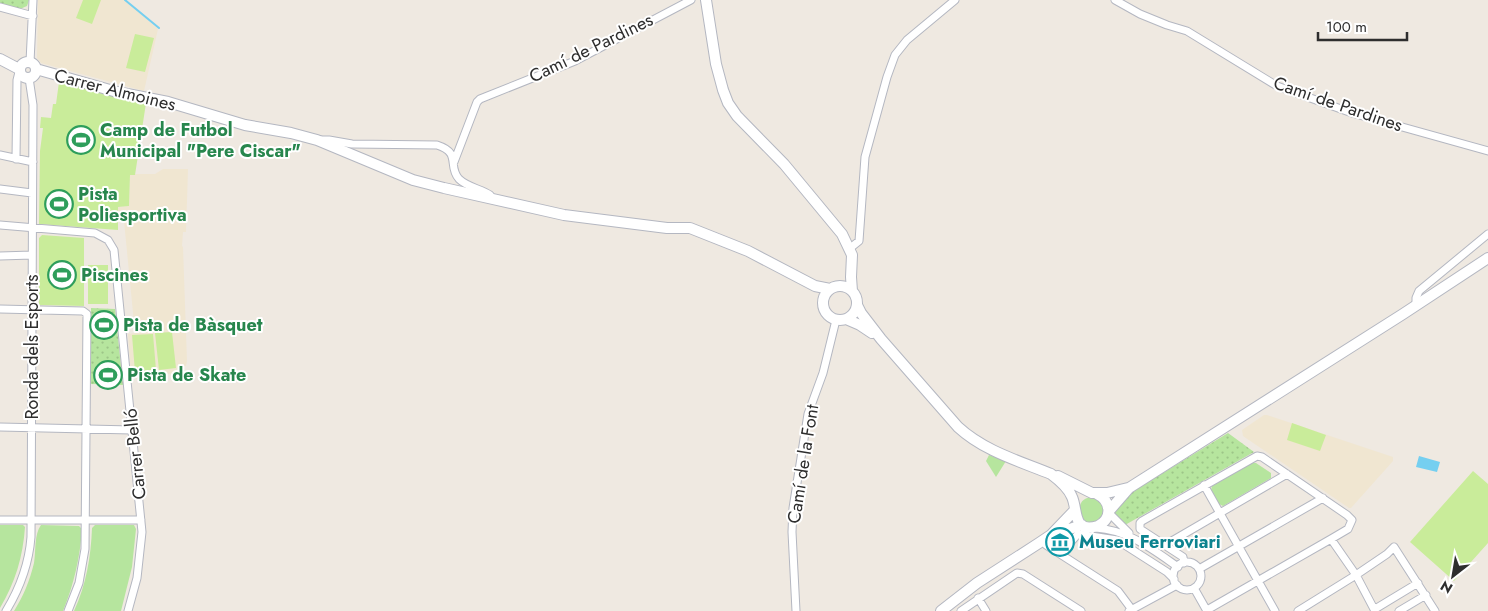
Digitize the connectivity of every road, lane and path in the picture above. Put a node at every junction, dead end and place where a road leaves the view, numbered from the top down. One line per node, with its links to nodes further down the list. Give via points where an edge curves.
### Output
1 (33, 0): 7 (street)
2 (691, 0): 13 (street, Camí de Pardines, via 575,60 480,99)
3 (706, 0): 26 (street, via 716,64 728,103 837,226)
4 (955, 0): 26 (street, via 906,40 895,55 865,157 859,241)
5 (1116, 0): 15 (street, Camí de Pardines, via 1149,18 1187,31 1277,86 1352,113)
6 (0, 7): 7 (street)
7 (33, 16): 9 (street)
8 (0, 59): 10 (street)
9 (33, 66): 10 (street, via 23,62); 11 (street, via 35,75); 12 (street, Carrer Almoines, via 245,126)
10 (19, 70): 11 (street, via 22,76); 17 (street)
11 (29, 78): 18 (street, Ronda dels Esports, via 33,104)
12 (317, 140): 14 (street); 22 (street, Carrer Almoines, via 413,180)
13 (461, 143): 14 (street); 19 (street, Camí de Pardines)
14 (443, 147): 19 (street, via 450,152)
15 (1488, 151)
16 (0, 155): 17 (street)
17 (16, 159): 18 (street)
18 (33, 162): 21 (street, Ronda dels Esports)
19 (454, 162): 22 (street, via 455,174 460,179)
20 (0, 189): 21 (street)
21 (32, 193): 24 (street, Ronda dels Esports)
22 (494, 199): 30 (street, Carrer Almoines, via 564,215 690,228 748,251)
23 (0, 226): 24 (street)
24 (32, 228): 27 (street, Ronda dels Esports); 43 (street, Carrer Belló, via 95,233 108,240 116,255)
25 (1488, 234): 35 (street, via 1419,291)
26 (849, 249): 31 (street, via 844,272); 32 (street, via 852,255)
27 (32, 255): 28 (street); 37 (street, Ronda dels Esports)
28 (0, 256)
29 (1488, 258): 35 (street)
30 (795, 276): 31 (street, via 814,286); 33 (street)
31 (833, 288): 32 (street, via 843,286); 33 (street, via 824,297)
32 (852, 291): 34 (street)
33 (823, 305): 38 (street, via 826,313)
34 (857, 305): 38 (street, via 854,313); 39 (street)
35 (1416, 306): 47 (street)
36 (0, 310): 37 (street)
37 (31, 310): 41 (street, Ronda dels Esports); 42 (street, via 86,312)
38 (841, 319): 39 (street, via 860,325); 80 (street, Camí de la Font, via 808,414 793,508)
39 (881, 340): 44 (street, via 970,438)
40 (0, 427): 41 (street)
41 (32, 427): 42 (street); 54 (street, Ronda dels Esports)
42 (87, 428): 43 (street); 55 (street)
43 (132, 430): 56 (street, Carrer Belló)
44 (1050, 474): 48 (street); 50 (street, via 1069,491 1074,500)
45 (1287, 474): 46 (street, via 1260,456); 49 (street); 52 (street)
46 (1204, 485): 52 (street); 63 (street, via 1140,523 1140,529)
47 (1129, 488): 48 (street); 51 (street)
48 (1094, 494): 50 (street, via 1078,499); 51 (street, via 1106,500)
49 (1323, 498): 61 (street, via 1352,522 1348,529); 64 (street)
50 (1074, 510): 57 (street); 59 (street)
51 (1109, 512): 58 (street, via 1102,524); 60 (street)
52 (1219, 513): 63 (street); 64 (street)
53 (0, 520): 54 (street)
54 (32, 520): 55 (street); 77 (street, Ronda dels Esports, via 27,563)
55 (87, 520): 56 (street); 78 (street, via 83,565)
56 (141, 520): 79 (street, Carrer Belló, via 140,559)
57 (1082, 525): 58 (street); 59 (street)
58 (1094, 528): 60 (street, via 1115,530)
59 (1051, 535): 81 (street, via 983,578)
60 (1133, 537): 66 (street)
61 (1331, 539): 68 (street); 69 (street)
62 (1046, 545): 65 (street)
63 (1164, 545): 66 (street, via 1183,557)
64 (1239, 548): 67 (street); 69 (street)
65 (1061, 553): 70 (street, via 1078,534 1114,539 1168,572); 75 (street, via 1120,593)
66 (1181, 565): 67 (street, via 1191,563); 70 (street, via 1174,572)
67 (1199, 569): 72 (street, via 1200,580)
68 (1356, 574): 71 (street, via 1394,547); 76 (street); 87 (street)
69 (1258, 581): 85 (street); 86 (street)
70 (1175, 582): 72 (street, via 1183,589); 75 (street)
71 (1418, 583): 73 (street); 76 (street)
72 (1194, 588): 85 (street)
73 (1426, 595): 88 (street); 89 (street)
74 (978, 598): 82 (street); 83 (street); 84 (street, via 1015,574 1023,574)
75 (1131, 610)
76 (1375, 610)
77 (6, 611)
78 (68, 611)
79 (128, 611)
80 (796, 611)
81 (941, 611)
82 (961, 611)
83 (986, 611)
84 (1082, 611)
85 (1207, 611)
86 (1276, 611)
87 (1298, 611)
88 (1399, 611)
89 (1435, 611)

